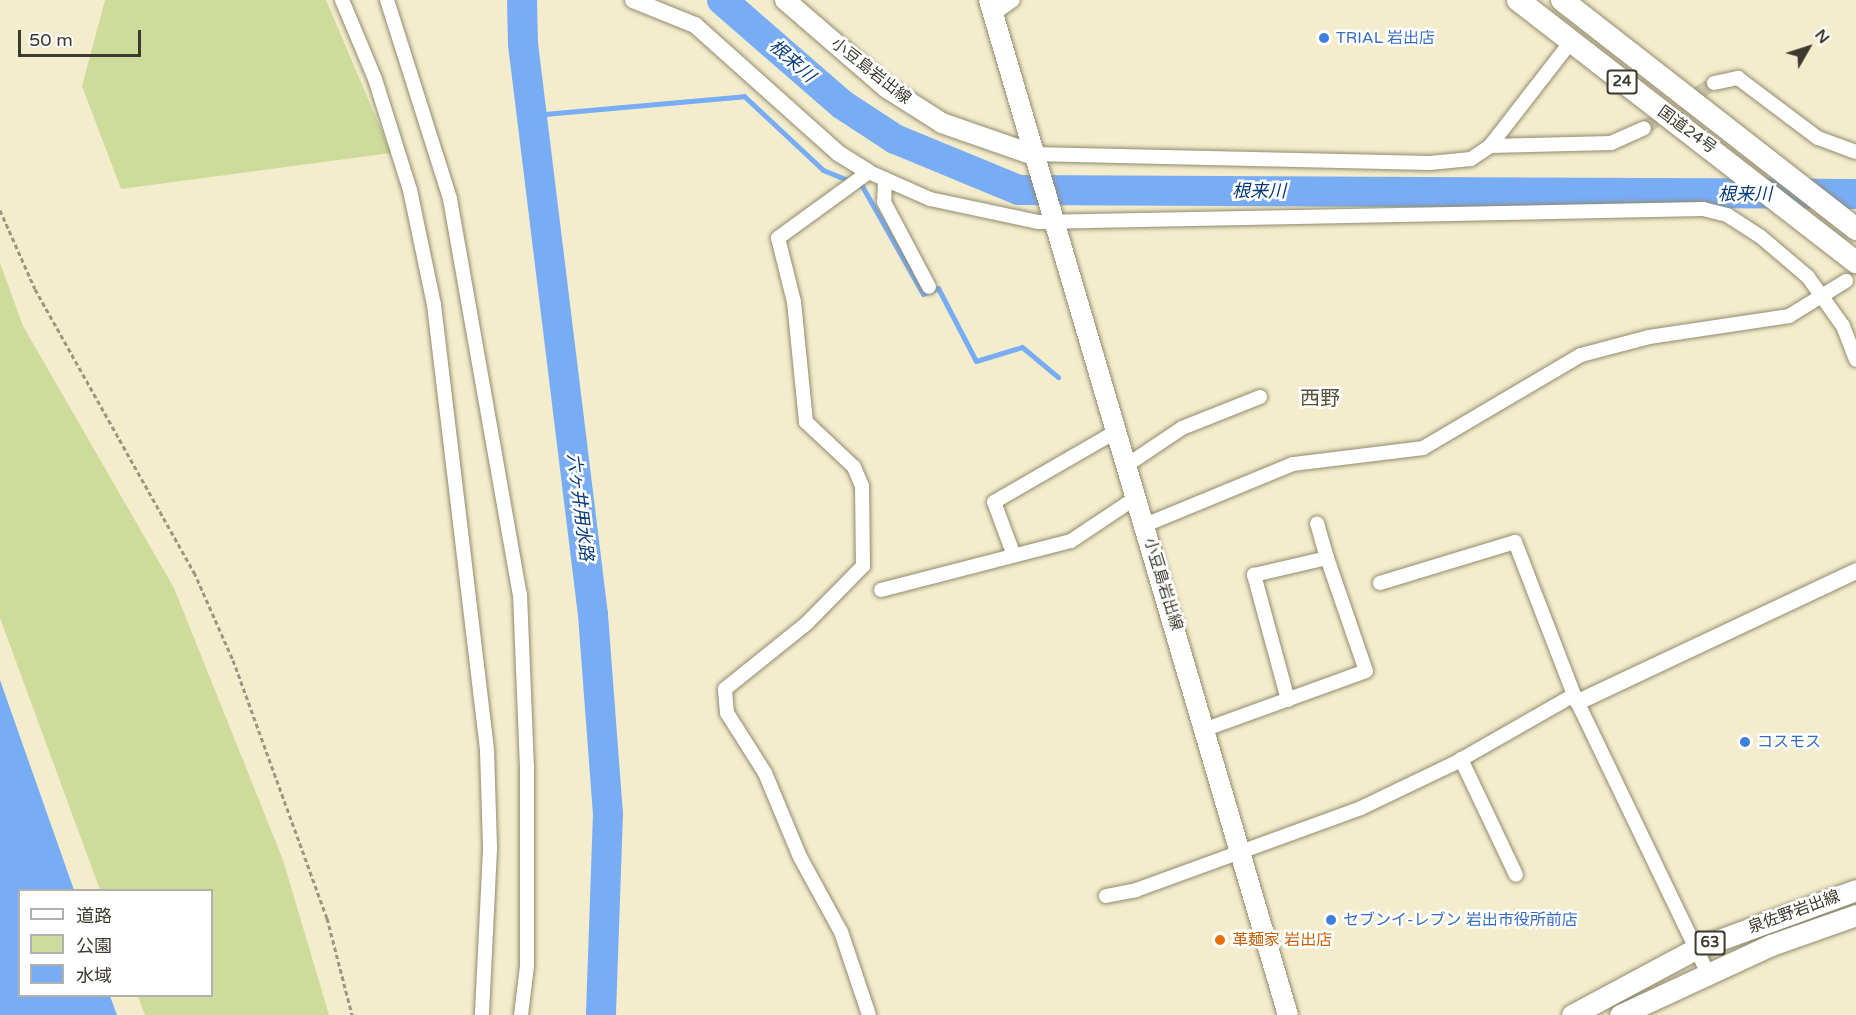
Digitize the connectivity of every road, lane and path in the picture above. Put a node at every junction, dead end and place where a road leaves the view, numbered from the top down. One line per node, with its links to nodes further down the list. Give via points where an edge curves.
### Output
1 (342, 0): 47 (street, via 375,79 410,190 434,305 487,751 490,849)
2 (387, 0): 48 (street, via 450,199 520,594 527,766 527,966)
3 (633, 0): 15 (street, via 695,25 838,153)
4 (785, 0): 14 (main road, 小豆島岩出線, via 887,88 942,123)
5 (1013, 0): 8 (street)
6 (1518, 0): 9 (highway, 国道24号 / 24)
7 (1562, 0): 19 (highway, 国道24号 / 24)
8 (991, 7): 14 (main road, 小豆島岩出線)
9 (1570, 43): 12 (street); 20 (highway, 国道24号 / 24, via 1789,209)
10 (1714, 83): 13 (street, via 1738,78 1818,138)
11 (1644, 128): 12 (street, via 1611,143)
12 (1490, 146): 14 (street, via 1471,159 1430,163)
13 (1856, 152)
14 (1034, 163): 18 (main road, 小豆島岩出線)
15 (869, 171): 16 (street); 49 (street, via 778,238 794,302 806,422 854,467 862,486 863,566 807,623 725,689 727,713 765,773 800,856 841,932)
16 (885, 179): 18 (street, via 930,199); 21 (street, via 884,202)
17 (0, 210): 46 (path, via 35,289 194,572 233,660 327,918)
18 (1050, 216): 22 (street, via 1703,208 1727,215 1761,237); 25 (main road, 小豆島岩出線)
19 (1856, 229)
20 (1851, 272): 22 (street)
21 (929, 287)
22 (1822, 294): 23 (street); 29 (street, via 1788,316 1610,345 1581,356 1423,448 1293,464)
23 (1856, 360)
24 (1260, 397): 26 (street, via 1182,428)
25 (1117, 431): 26 (main road, 小豆島岩出線); 30 (street, via 994,502)
26 (1127, 465): 27 (main road, 小豆島岩出線)
27 (1137, 497): 29 (main road, 小豆島岩出線); 30 (street, via 1071,541)
28 (1317, 523): 31 (street)
29 (1145, 525): 37 (main road, 小豆島岩出線)
30 (1013, 553): 34 (street)
31 (1327, 558): 36 (street, via 1366,671); 36 (street, via 1254,575)
32 (1856, 571): 35 (street)
33 (1380, 583): 35 (street, via 1515,542)
34 (881, 590)
35 (1576, 698): 38 (street); 44 (street)
36 (1288, 700): 37 (street)
37 (1206, 729): 39 (main road, 小豆島岩出線)
38 (1461, 759): 39 (street, via 1361,808); 40 (street)
39 (1242, 848): 42 (street, via 1137,890); 50 (main road, 小豆島岩出線)
40 (1516, 875)
41 (1856, 890): 44 (main road, 泉佐野岩出線 / 63)
42 (1106, 896)
43 (1856, 915): 45 (main road, 泉佐野岩出線 / 63)
44 (1697, 948): 45 (street); 51 (main road, 泉佐野岩出線 / 63)
45 (1708, 973): 52 (main road, 泉佐野岩出線 / 63)
46 (352, 1015)
47 (482, 1015)
48 (521, 1015)
49 (869, 1015)
50 (1288, 1015)
51 (1572, 1015)
52 (1620, 1015)

